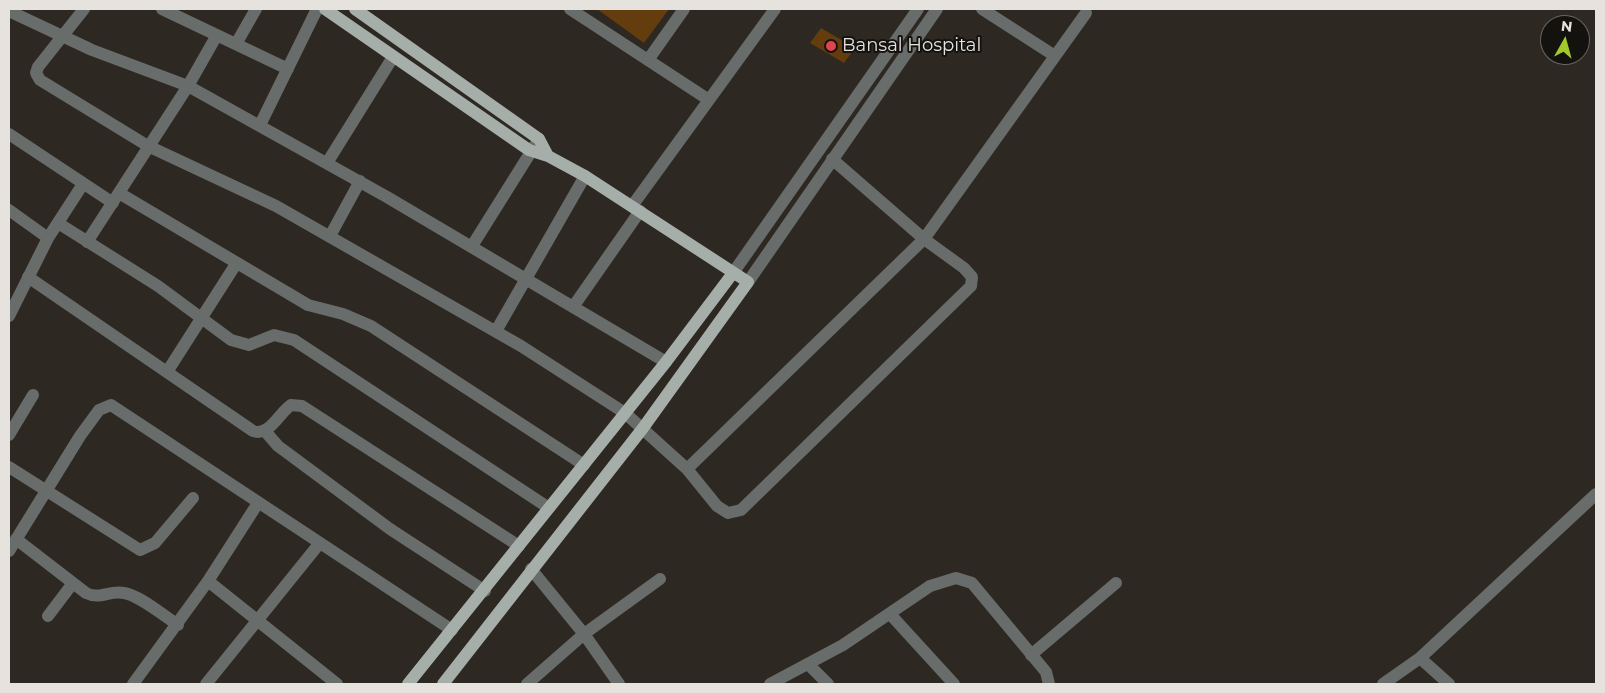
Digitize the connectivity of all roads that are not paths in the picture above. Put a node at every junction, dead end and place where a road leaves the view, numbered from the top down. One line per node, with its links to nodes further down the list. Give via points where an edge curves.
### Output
1 (84, 9): 16 (street)
2 (162, 9): 15 (street)
3 (256, 9): 17 (street)
4 (318, 9): 21 (street)
5 (325, 9): 19 (main road)
6 (355, 9): 26 (main road)
7 (684, 9): 20 (street)
8 (775, 9): 23 (street)
9 (918, 9): 45 (street)
10 (937, 9): 30 (street)
11 (982, 9): 18 (street)
12 (9, 11): 16 (street)
13 (577, 11): 20 (street)
14 (1086, 13): 18 (street)
15 (217, 35): 17 (street); 22 (street)
16 (64, 36): 22 (street); 27 (street, via 38,67 36,76)
17 (236, 44): 21 (street)
18 (1055, 56): 41 (street)
19 (393, 57): 28 (main road); 31 (street)
20 (648, 60): 23 (street)
21 (288, 69): 24 (street)
22 (188, 86): 24 (street); 27 (street)
23 (709, 100): 36 (street)
24 (260, 126): 31 (street)
25 (9, 134): 34 (street)
26 (539, 138): 28 (street); 29 (main road)
27 (148, 146): 35 (street); 39 (street, via 276,206)
28 (530, 150): 29 (main road); 43 (street)
29 (548, 156): 32 (main road)
30 (832, 159): 41 (street); 48 (street)
31 (327, 162): 33 (street)
32 (585, 176): 36 (main road); 47 (street)
33 (360, 181): 39 (street); 43 (street)
34 (83, 184): 35 (street); 38 (street)
35 (116, 198): 42 (street); 44 (street)
36 (636, 209): 45 (main road); 49 (street)
37 (9, 210): 40 (street)
38 (58, 223): 40 (street); 42 (street)
39 (330, 236): 52 (street)
40 (48, 238): 46 (street)
41 (924, 239): 62 (street); 62 (street, via 970,273 969,289 741,510 733,513 723,511)
42 (88, 242): 51 (street, via 158,286)
43 (472, 246): 47 (street)
44 (236, 264): 51 (street); 60 (street, via 308,305 343,314 371,326)
45 (733, 272): 48 (main road); 53 (main road)
46 (28, 277): 50 (street); 54 (street)
47 (525, 278): 49 (street); 52 (street)
48 (748, 282): 57 (main road)
49 (574, 307): 53 (street)
50 (9, 316)
51 (201, 318): 54 (street); 67 (street, via 240,344 249,345 274,335 294,340)
52 (496, 332): 56 (street)
53 (666, 362): 56 (main road)
54 (167, 372): 58 (street, via 253,431)
55 (33, 395): 59 (street)
56 (625, 413): 57 (street); 60 (main road)
57 (642, 428): 62 (street); 72 (main road)
58 (265, 431): 70 (street, via 291,404 302,406); 77 (street, via 278,446 390,529)
59 (9, 435)
60 (584, 465): 67 (main road)
61 (9, 467): 63 (street)
62 (686, 469)
63 (47, 490): 65 (street, via 140,550 155,543); 66 (street, via 99,410 111,405); 68 (street)
64 (1596, 494): 85 (street)
65 (194, 498)
66 (258, 503): 69 (street); 74 (street)
67 (549, 508): 70 (main road)
68 (16, 539): 71 (street); 75 (street)
69 (320, 544): 80 (street); 82 (street)
70 (519, 546): 77 (main road)
71 (9, 551)
72 (531, 569): 83 (street); 91 (main road)
73 (660, 579): 83 (street)
74 (208, 580): 80 (street); 81 (street)
75 (73, 583): 79 (street); 81 (street, via 92,596 126,593)
76 (1116, 583): 84 (street)
77 (485, 591): 82 (main road)
78 (890, 614): 84 (street, via 930,586 946,580 965,579 972,583); 86 (street); 96 (street)
79 (48, 616)
80 (257, 622): 88 (street); 89 (street)
81 (178, 625): 87 (street)
82 (452, 630): 90 (main road)
83 (584, 634): 92 (street); 93 (street)
84 (1031, 655): 97 (street, via 1046,672)
85 (1420, 658): 98 (street); 99 (street)
86 (808, 664): 94 (street); 95 (street)
87 (133, 684)
88 (206, 684)
89 (337, 684)
90 (408, 684)
91 (443, 684)
92 (527, 684)
93 (619, 684)
94 (770, 684)
95 (828, 684)
96 (954, 684)
97 (1049, 684)
98 (1384, 684)
99 (1449, 684)

